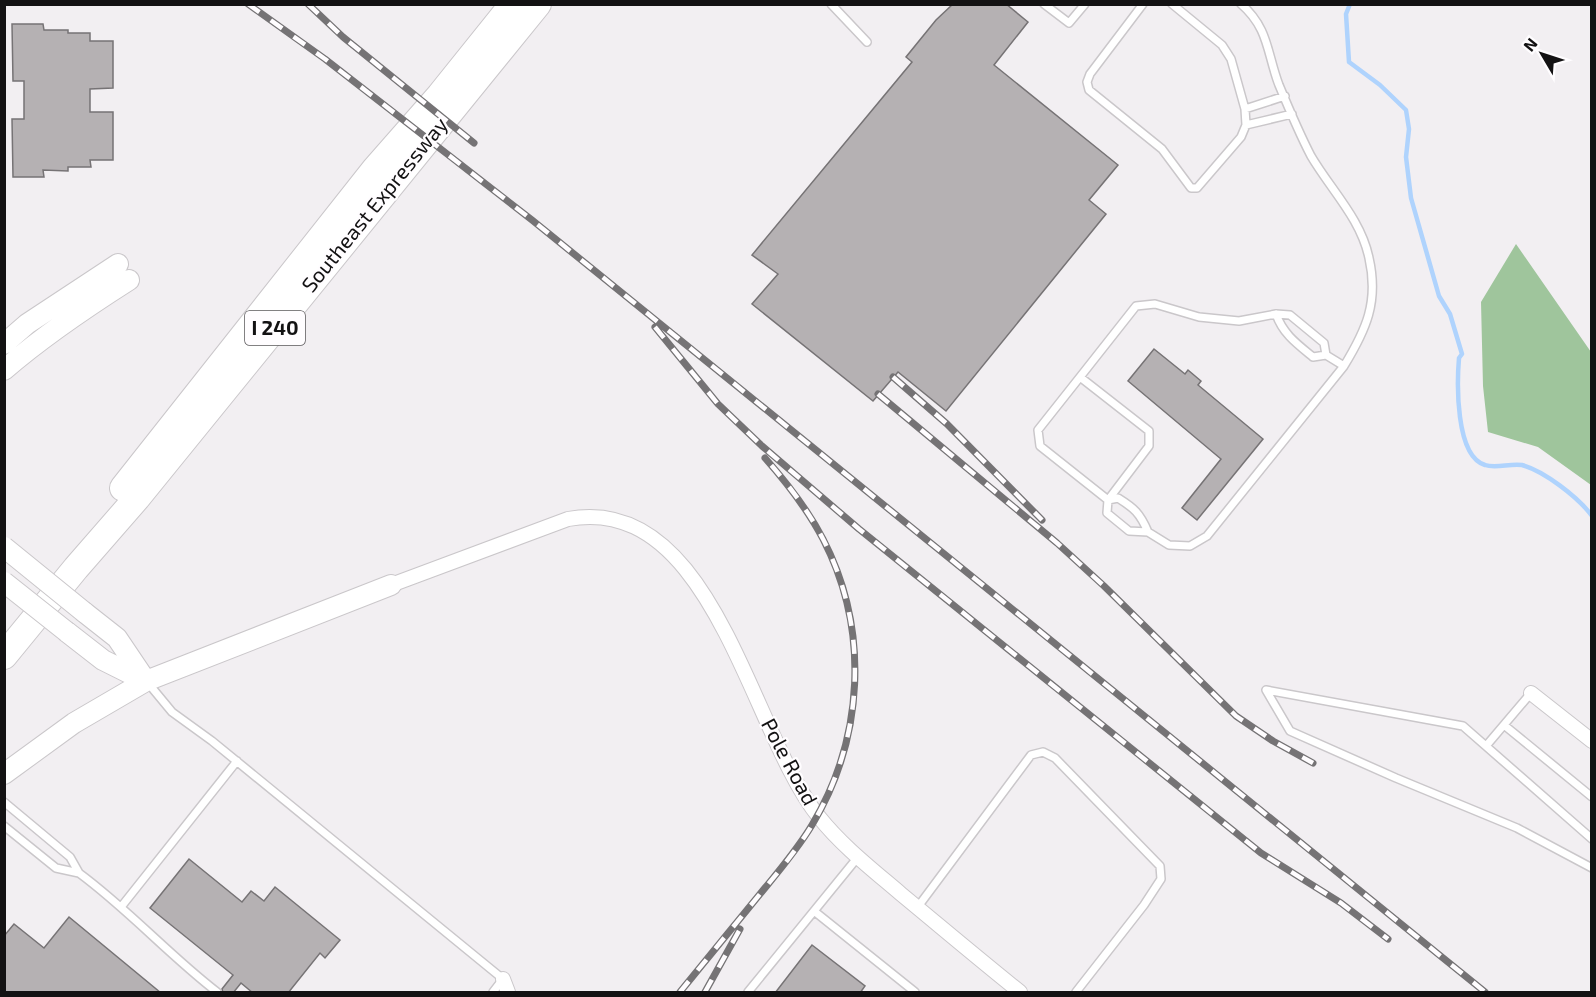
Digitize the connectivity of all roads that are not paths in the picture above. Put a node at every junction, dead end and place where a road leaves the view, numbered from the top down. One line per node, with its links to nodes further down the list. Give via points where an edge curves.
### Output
1 (513, 4): 27 (highway, Southeast Expressway / I 240, via 375,169 69,557)
2 (538, 4): 28 (highway, Southeast Expressway / I 240)
3 (831, 4): 9 (lane)
4 (1044, 4): 5 (lane, via 1069,23)
5 (1085, 4)
6 (1143, 4): 13 (lane, via 1090,74 1089,90 1162,149 1191,188 1206,180 1241,137)
7 (1172, 4): 11 (lane, via 1222,45 1231,59)
8 (1241, 4): 10 (lane, via 1262,29)
9 (867, 42)
10 (1285, 96): 11 (lane); 12 (lane)
11 (1245, 110): 13 (lane)
12 (1292, 114): 13 (lane); 19 (lane, via 1312,156 1363,236 1370,260 1370,315)
13 (1246, 125)
14 (118, 264): 17 (main road, via 27,324)
15 (129, 280): 20 (main road, via 83,309)
16 (1276, 314): 18 (lane, via 1290,315 1302,324 1324,343); 18 (lane, via 1289,338 1313,357); 21 (lane, via 1239,321 1200,317 1155,304 1136,306)
17 (4, 344)
18 (1326, 355): 19 (lane)
19 (1344, 366): 23 (lane, via 1207,536 1190,546 1169,545)
20 (4, 370)
21 (1080, 377): 22 (lane, via 1149,431 1149,446); 22 (lane, via 1038,430 1040,446)
22 (1108, 500): 23 (lane, via 1118,498 1132,507 1141,515); 23 (lane, via 1107,513 1129,531)
23 (1148, 532)
24 (4, 547): 29 (main road, bridge, via 117,638)
25 (4, 582): 29 (main road, bridge, via 103,660)
26 (391, 585): 29 (main road); 40 (street, Pole Road, via 554,523 592,516 632,524 679,562 719,621 807,802)
27 (4, 630)
28 (4, 656)
29 (146, 681): 34 (lane, via 172,712); 35 (main road, via 74,723)
30 (1531, 693): 31 (lane); 32 (street)
31 (1504, 725): 33 (lane); 36 (lane)
32 (1592, 741)
33 (1486, 746): 39 (lane); 41 (lane, via 1463,726 1266,690 1290,731 1517,828)
34 (237, 761): 43 (lane); 46 (lane)
35 (4, 774)
36 (1592, 797)
37 (4, 802): 42 (lane, via 70,857)
38 (4, 826): 42 (lane, via 56,868)
39 (1592, 839)
40 (858, 857): 44 (street, Pole Road); 45 (lane)
41 (1592, 868)
42 (80, 873): 43 (lane)
43 (122, 907): 47 (lane)
44 (917, 908): 51 (street, Pole Road); 52 (lane, via 1031,755 1043,752 1055,758 1160,866 1161,879 1144,905)
45 (814, 911): 49 (lane); 50 (lane)
46 (506, 986): 48 (lane)
47 (217, 993)
48 (493, 993)
49 (748, 993)
50 (915, 993)
51 (1020, 993)
52 (1076, 993)

